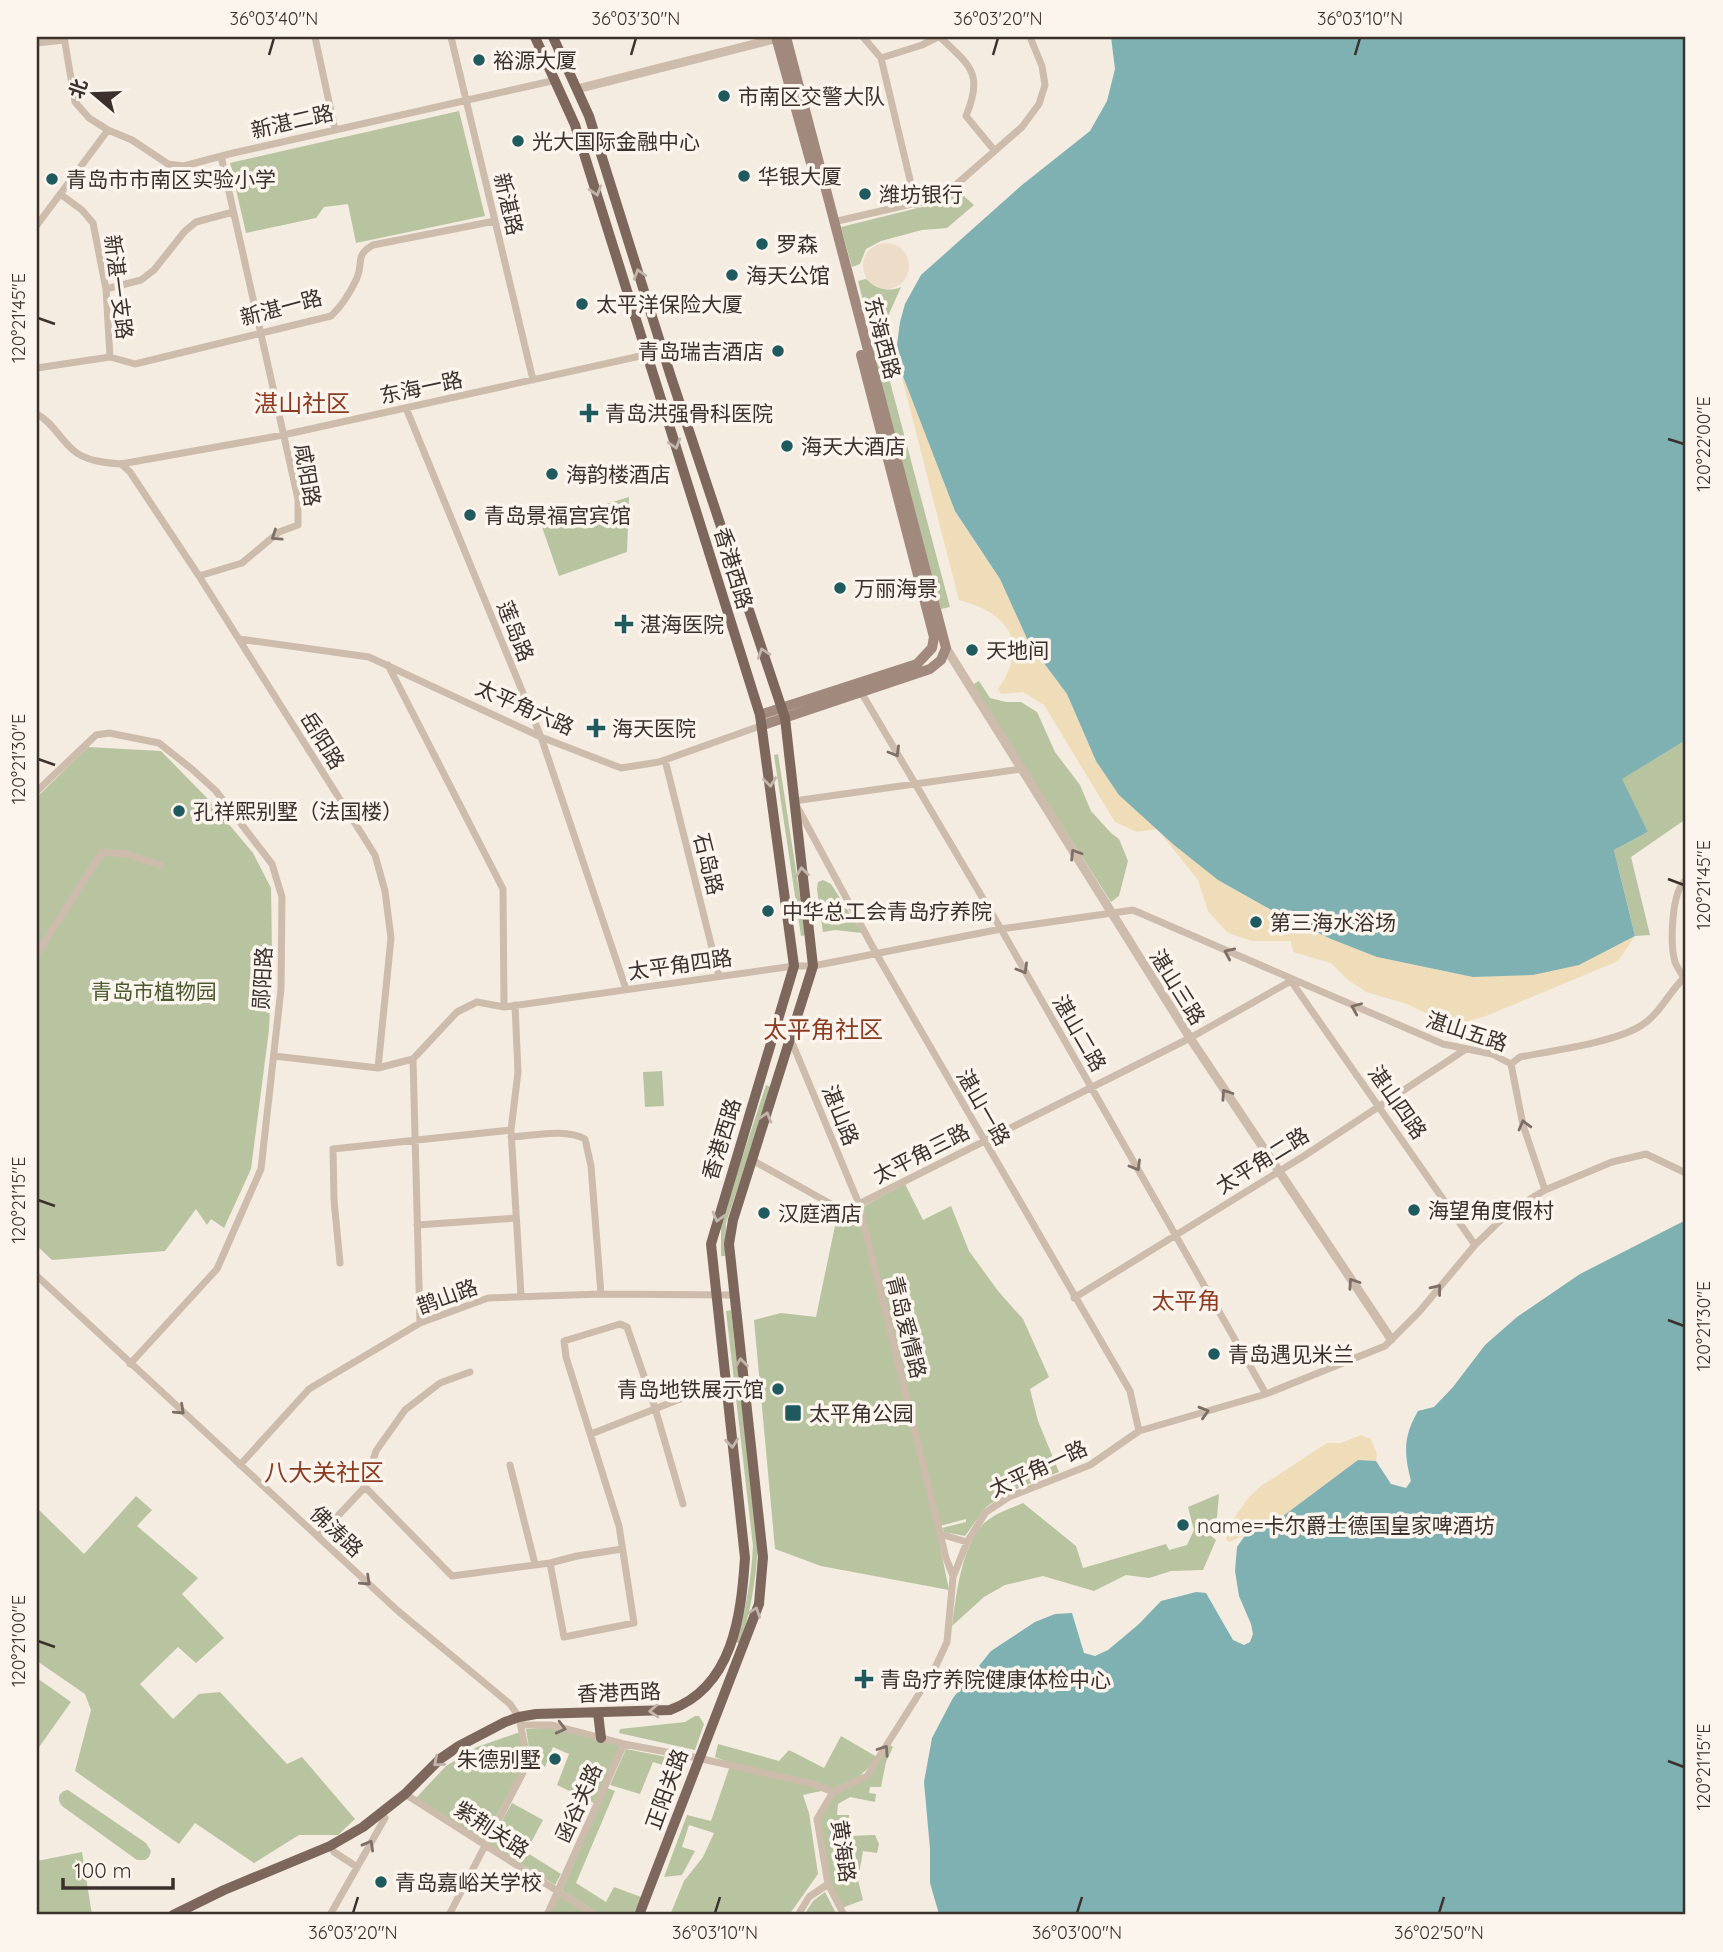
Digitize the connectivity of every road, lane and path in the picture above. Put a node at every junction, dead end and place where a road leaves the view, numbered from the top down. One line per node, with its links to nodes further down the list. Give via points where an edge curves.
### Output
1 (315, 37): 17 (street)
2 (452, 37): 15 (street, 新湛路)
3 (535, 37): 13 (main road, 香港西路)
4 (553, 37): 14 (main road, 香港西路)
5 (776, 37): 6 (street); 14 (street); 42 (main road, 东海西路, via 934,638 932,648 917,664)
6 (784, 37): 24 (main road, 东海西路)
7 (863, 37): 12 (street)
8 (939, 37): 12 (street); 18 (street, via 973,72 976,83 966,116)
9 (1030, 37): 18 (street, via 1045,85 1039,104 1022,127)
10 (64, 38): 11 (street); 16 (street, 新湛二路, via 75,103)
11 (37, 43)
12 (881, 58): 21 (street)
13 (556, 80): 15 (street, 新湛二路); 29 (main road, 香港西路, one-way to 29, via 575,125)
14 (577, 89): 28 (main road, 香港西路, one-way to 14)
15 (466, 100): 17 (street, 新湛二路); 23 (street, 新湛路)
16 (108, 130): 19 (street, 新湛二路, via 168,164 184,166); 20 (street)
17 (335, 130): 19 (street, 新湛二路)
18 (994, 150): 21 (street, via 942,197)
19 (221, 156): 22 (street, 咸阳路)
20 (60, 194): 25 (street); 26 (street, 新湛一支路, via 93,223)
21 (916, 205): 24 (street)
22 (233, 212): 26 (street, via 196,222 141,280); 27 (street, 咸阳路)
23 (495, 221): 27 (street, 新湛一路, via 373,245 364,250 359,274 331,316); 32 (street, 新湛路)
24 (833, 222): 39 (main road, 东海西路)
25 (37, 225)
26 (106, 289): 30 (street, 新湛一支路)
27 (260, 331): 30 (street, 新湛一路, via 135,364); 35 (street, 咸阳路)
28 (663, 351): 29 (street, 东海一路); 42 (main road, 香港西路, one-way to 28)
29 (647, 355): 32 (street, 东海一路); 43 (main road, 香港西路, one-way to 43)
30 (110, 357): 31 (street, 新湛一路)
31 (37, 368)
32 (533, 380): 33 (street, 东海一路)
33 (406, 408): 35 (street, 东海一路); 44 (street, 莲岛路)
34 (37, 414): 36 (street, 东海一路, via 74,452)
35 (283, 435): 36 (street, 东海一路); 37 (street, 咸阳路, one-way to 37, via 298,499 298,526 279,532 242,563)
36 (121, 464): 37 (street, 岳阳路)
37 (199, 576): 38 (street, 岳阳路)
38 (239, 639): 40 (street, 太平角六路, via 369,657); 70 (street, 岳阳路, via 375,855 391,938)
39 (946, 648): 41 (main road, via 941,660 929,669); 46 (street, 湛山三路)
40 (388, 665): 44 (street, 太平角六路); 63 (street, via 503,889)
41 (861, 692): 42 (main road); 47 (street, 湛山二路, one-way to 47)
42 (783, 714): 43 (main road); 49 (main road, 香港西路)
43 (761, 720): 45 (street, 太平角六路, via 740,733); 56 (main road, 香港西路, one-way to 56)
44 (541, 737): 45 (street, 太平角六路, via 621,768); 61 (street, 莲岛路)
45 (666, 760): 58 (street, 石岛路)
46 (1021, 769): 47 (street); 52 (street, 湛山三路, one-way to 46)
47 (914, 785): 49 (street); 53 (street, 湛山二路)
48 (37, 791): 67 (street, 郧阳路, via 96,734 109,733 159,743 216,791 272,864 282,897 281,989)
49 (794, 802): 55 (street, 湛山一路); 57 (main road, 香港西路, one-way to 49)
50 (160, 865): 54 (street, via 127,854 102,852)
51 (1686, 880): 59 (street, via 1673,911 1675,962)
52 (1111, 912): 53 (street, 太平角四路); 60 (street, 湛山五路, one-way to 52, via 1132,910); 65 (street, 湛山三路)
53 (1001, 929): 55 (street, 太平角四路); 71 (street, 湛山二路, one-way to 71)
54 (37, 954)
55 (877, 955): 57 (street, 太平角四路); 75 (street, 湛山一路)
56 (794, 966): 57 (street, 太平角四路); 58 (street, 太平角四路); 90 (main road, 香港西路, one-way to 90, via 715,1224 711,1244)
57 (813, 966): 64 (main road, 香港西路)
58 (719, 976): 61 (street, 太平角四路)
59 (1685, 977): 69 (street, via 1643,1025 1619,1036 1520,1057)
60 (1291, 981): 65 (street, 太平角三路); 66 (street, 湛山五路, one-way to 60, via 1443,1045); 72 (street, 湛山四路)
61 (626, 989): 62 (street, 太平角四路)
62 (515, 1005): 63 (street, 太平角四路); 73 (street, via 518,1072)
63 (504, 1007): 68 (street, 太平角四路, via 477,1002 457,1012)
64 (790, 1038): 76 (main road, 香港西路, one-way to 64); 80 (street, 湛山路)
65 (1189, 1038): 71 (street, 太平角三路); 77 (street, 湛山三路, one-way to 65)
66 (1466, 1049): 69 (street, 湛山五路, via 1492,1054); 72 (street, 太平角二路)
67 (274, 1056): 70 (street); 94 (street, 郧阳路, via 261,1169 217,1269)
68 (413, 1059): 70 (street); 74 (street)
69 (1511, 1065): 79 (street, 湛山五路, one-way to 69, via 1523,1125)
70 (378, 1068)
71 (1091, 1088): 75 (street, 太平角三路); 83 (street, 湛山二路, one-way to 83)
72 (1380, 1107): 77 (street, 太平角二路); 84 (street, 湛山四路)
73 (511, 1134): 74 (street); 81 (street); 87 (street, via 579,1135 585,1139)
74 (415, 1139): 82 (street); 85 (street, via 333,1149)
75 (983, 1141): 80 (street, 太平角三路); 91 (street, 湛山一路)
76 (752, 1160): 80 (street, 太平角三路, via 838,1208); 89 (main road, 香港西路, via 729,1244)
77 (1278, 1170): 83 (street, 太平角二路); 93 (street, 湛山三路, one-way to 77)
78 (1686, 1174): 79 (street, 太平角一路, via 1646,1154 1612,1162)
79 (1545, 1190): 84 (street, 太平角一路, via 1510,1212)
80 (859, 1204): 105 (street, 青岛爱情路)
81 (516, 1218): 82 (street); 88 (street)
82 (418, 1225): 92 (street)
83 (1175, 1235): 91 (street, 太平角二路); 97 (street, 湛山二路)
84 (1475, 1245): 93 (street, 太平角一路, one-way to 84)
85 (340, 1263)
86 (37, 1276): 94 (street, 佛涛路)
87 (600, 1294): 88 (street, 鹊山路); 90 (street, 鹊山路)
88 (521, 1295): 92 (street, 鹊山路, via 488,1298)
89 (733, 1295): 90 (street, 鹊山路); 112 (main road, 香港西路, one-way to 89, via 759,1604 763,1557)
90 (716, 1296): 96 (main road, 香港西路)
91 (1074, 1298): 99 (street, 湛山一路, via 1130,1391)
92 (420, 1323): 101 (street, 鹊山路, via 309,1390)
93 (1391, 1339): 97 (street, 太平角一路, via 1385,1346)
94 (130, 1364): 101 (street, 佛涛路, one-way to 101)
95 (470, 1372): 103 (street, via 440,1383 405,1410 376,1451)
96 (726, 1381): 98 (street); 113 (main road, 香港西路, one-way to 113, via 745,1558 742,1604 725,1660 712,1683 684,1705 670,1710)
97 (1266, 1394): 99 (street, 太平角一路, one-way to 97)
98 (655, 1408): 100 (street); 100 (street, via 627,1327 621,1324 564,1341); 104 (street)
99 (1139, 1431): 107 (street, 太平角一路, via 1090,1465 1009,1497 986,1512)
100 (591, 1434): 108 (street)
101 (240, 1465): 106 (street, 佛涛路)
102 (510, 1465): 110 (street)
103 (365, 1487): 106 (street); 110 (street, via 452,1576)
104 (683, 1504)
105 (940, 1534): 107 (street); 111 (street, 青岛爱情路)
106 (318, 1537): 114 (street, 佛涛路, one-way to 114, via 510,1704)
107 (967, 1542): 111 (street, 太平角一路)
108 (622, 1549): 109 (street); 109 (street, via 635,1623 572,1636 564,1637)
109 (550, 1563): 110 (street)
110 (535, 1564)
111 (953, 1577): 118 (street, 太平角一路, one-way to 111, via 867,1776 934,1670 947,1642)
112 (731, 1676): 117 (main road, 正阳关路)
113 (598, 1713): 114 (main road, 香港西路, via 536,1714); 115 (main road)
114 (520, 1721): 115 (street, one-way to 115); 119 (main road, 香港西路, one-way to 119, via 459,1746); 121 (street, via 528,1763)
115 (601, 1738): 116 (street)
116 (624, 1745): 117 (street); 125 (street, 函谷关路)
117 (698, 1758): 118 (street); 132 (main road, 正阳关路)
118 (833, 1792): 124 (street, 黄海路, via 817,1819)
119 (405, 1794): 121 (street, 紫荆关路); 122 (main road, 香港西路)
120 (385, 1818): 123 (street, one-way to 120)
121 (484, 1845): 125 (street, 紫荆关路); 129 (street)
122 (330, 1846): 123 (street); 126 (main road, 香港西路, via 224,1890)
123 (357, 1867): 128 (street)
124 (828, 1884): 133 (street, via 809,1897); 134 (street, 黄海路)
125 (558, 1892): 130 (street, 函谷关路); 131 (street, 紫荆关路)
126 (188, 1912): 127 (main road, 香港西路)
127 (173, 1915)
128 (331, 1915)
129 (449, 1915)
130 (547, 1915)
131 (595, 1915)
132 (639, 1915)
133 (797, 1915)
134 (844, 1915)

